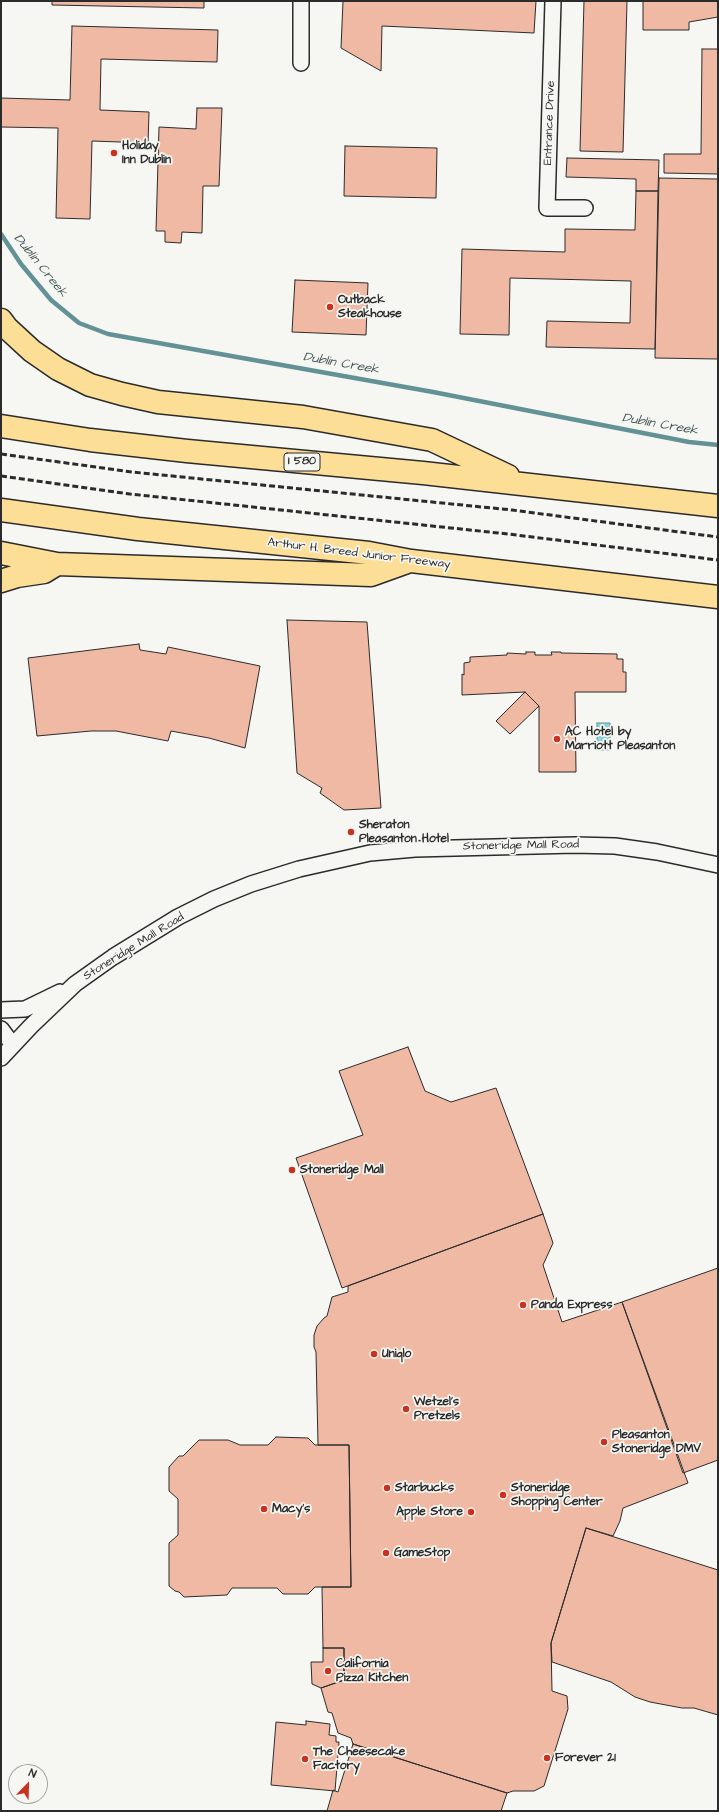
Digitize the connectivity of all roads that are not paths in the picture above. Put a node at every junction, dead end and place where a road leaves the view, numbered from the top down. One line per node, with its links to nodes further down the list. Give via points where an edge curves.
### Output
1 (301, 1): 3 (street)
2 (553, 1): 4 (street, Entrance Drive, via 547,208)
3 (301, 63)
4 (585, 208)
5 (1, 320): 7 (highway, via 32,351 58,369 90,385 158,402 303,417 432,440)
6 (1, 426): 7 (highway, I 580, via 179,451)
7 (524, 484): 8 (highway, I 580)
8 (718, 506)
9 (1, 510): 11 (highway, Arthur H. Breed Junior Freeway, via 138,529 369,553)
10 (1, 553): 12 (highway)
11 (410, 561): 12 (highway, via 371,575); 14 (highway, Arthur H. Breed Junior Freeway)
12 (56, 564): 13 (highway, via 44,572)
13 (1, 580)
14 (718, 597)
15 (718, 865): 16 (street, Stoneridge Mall Road, via 615,846 462,847 360,855 291,871 214,899 145,937)
16 (75, 984): 17 (street, via 25,1009); 19 (street, Stoneridge Mall Road)
17 (1, 1010)
18 (1, 1029): 19 (street)
19 (13, 1045): 20 (street, Stoneridge Mall Road)
20 (1, 1058)

